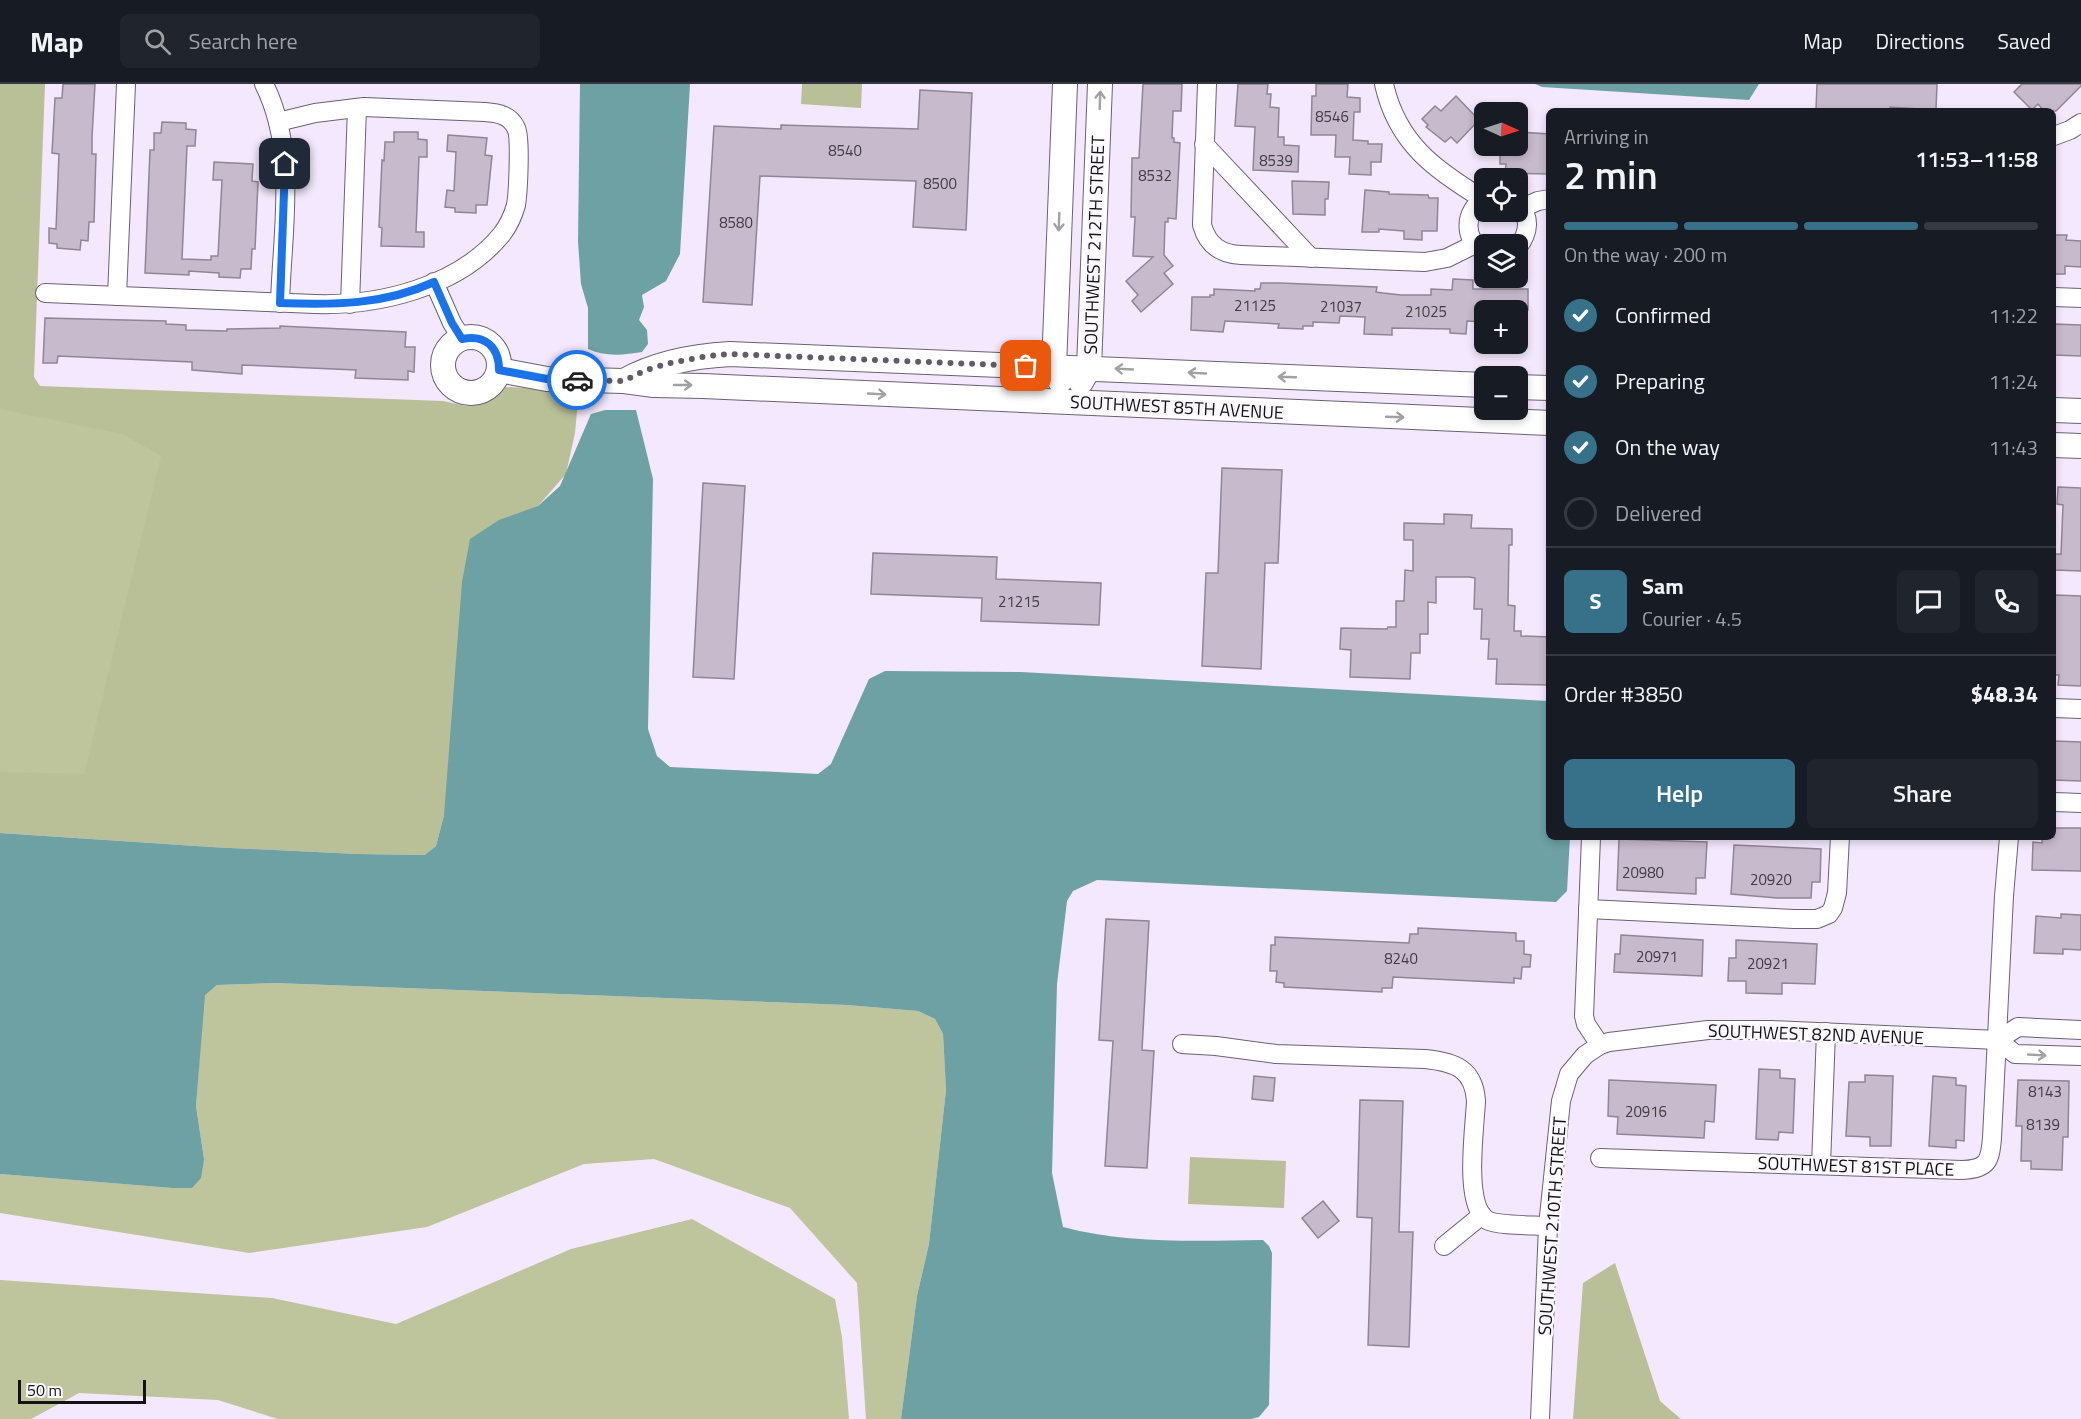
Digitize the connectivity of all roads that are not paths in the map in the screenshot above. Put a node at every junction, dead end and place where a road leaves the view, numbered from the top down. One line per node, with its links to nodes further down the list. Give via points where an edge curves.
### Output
1 (126, 84): 21 (street)
2 (264, 84): 8 (street)
3 (1065, 84): 27 (street, SOUTHWEST 212TH STREET, one-way to 27)
4 (1100, 84): 28 (street, SOUTHWEST 212TH STREET, one-way to 4)
5 (1207, 84): 11 (street)
6 (1384, 84): 12 (street, via 1391,110 1412,144 1439,171)
7 (357, 108): 8 (street); 19 (street, via 492,112 506,116 517,128 516,200 510,220 482,253); 25 (street)
8 (278, 122): 24 (street, via 285,176)
9 (2081, 123): 10 (street)
10 (2056, 135)
11 (1204, 144): 18 (street); 18 (street, via 1202,225 1211,244 1233,255)
12 (1474, 192)
13 (1546, 200): 14 (street)
14 (1528, 204)
15 (1474, 208): 16 (street, via 1468,219)
16 (1474, 241)
17 (1474, 250): 18 (street, via 1425,262)
18 (1311, 258)
19 (434, 282): 25 (street, via 388,298); 26 (street)
20 (45, 293): 21 (street)
21 (117, 296): 24 (street)
22 (2056, 297): 23 (street)
23 (2081, 298)
24 (280, 303): 25 (street)
25 (350, 304)
26 (462, 339): 29 (street, via 476,338 489,344 498,356); 29 (street, via 445,357 445,373 453,387 477,393 491,385)
27 (1054, 367): 28 (street, SOUTHWEST 85TH AVENUE); 30 (street, SOUTHWEST 85TH AVENUE, via 730,354 670,363); 34 (street, SOUTHWEST 212TH STREET)
28 (1089, 368): 31 (street, SOUTHWEST 85TH AVENUE, one-way to 28); 34 (street, SOUTHWEST 212TH STREET)
29 (499, 370): 30 (street, SOUTHWEST 85TH AVENUE, via 547,379)
30 (624, 381): 34 (street, SOUTHWEST 85TH AVENUE, one-way to 34)
31 (1474, 385)
32 (1528, 387): 33 (street)
33 (1546, 388)
34 (1070, 402): 37 (street, SOUTHWEST 85TH AVENUE, one-way to 37)
35 (2056, 410): 36 (street)
36 (2081, 411)
37 (1546, 423)
38 (2056, 445): 39 (street)
39 (2081, 446)
40 (2056, 708): 41 (street)
41 (2081, 709)
42 (2056, 802): 43 (street)
43 (2081, 803)
44 (1591, 840): 47 (street)
45 (1840, 840): 47 (street, via 1833,908 1817,919)
46 (2009, 840): 50 (street, SOUTHWEST 81ST PLACE)
47 (1588, 909): 52 (street, via 1584,1016)
48 (2081, 1030): 50 (street, SOUTHWEST 82ND AVENUE, via 2018,1027)
49 (1827, 1032): 50 (street, SOUTHWEST 82ND AVENUE); 52 (street, SOUTHWEST 82ND AVENUE, via 1708,1030); 55 (street)
50 (1998, 1040): 53 (street, SOUTHWEST 82ND AVENUE, one-way to 53, via 2015,1054); 55 (street, SOUTHWEST 81ST PLACE, via 1990,1156 1984,1165 1962,1170)
51 (1182, 1044): 56 (street, via 1268,1054 1425,1059 1452,1064 1469,1076 1475,1089 1472,1184)
52 (1600, 1045): 57 (street, SOUTHWEST 210TH STREET, via 1574,1066 1564,1087)
53 (2081, 1056)
54 (1600, 1158): 55 (street, SOUTHWEST 81ST PLACE)
55 (1821, 1165)
56 (1482, 1215): 57 (street, via 1494,1223); 58 (street)
57 (1548, 1226): 59 (street, SOUTHWEST 210TH STREET)
58 (1444, 1246)
59 (1540, 1419)

